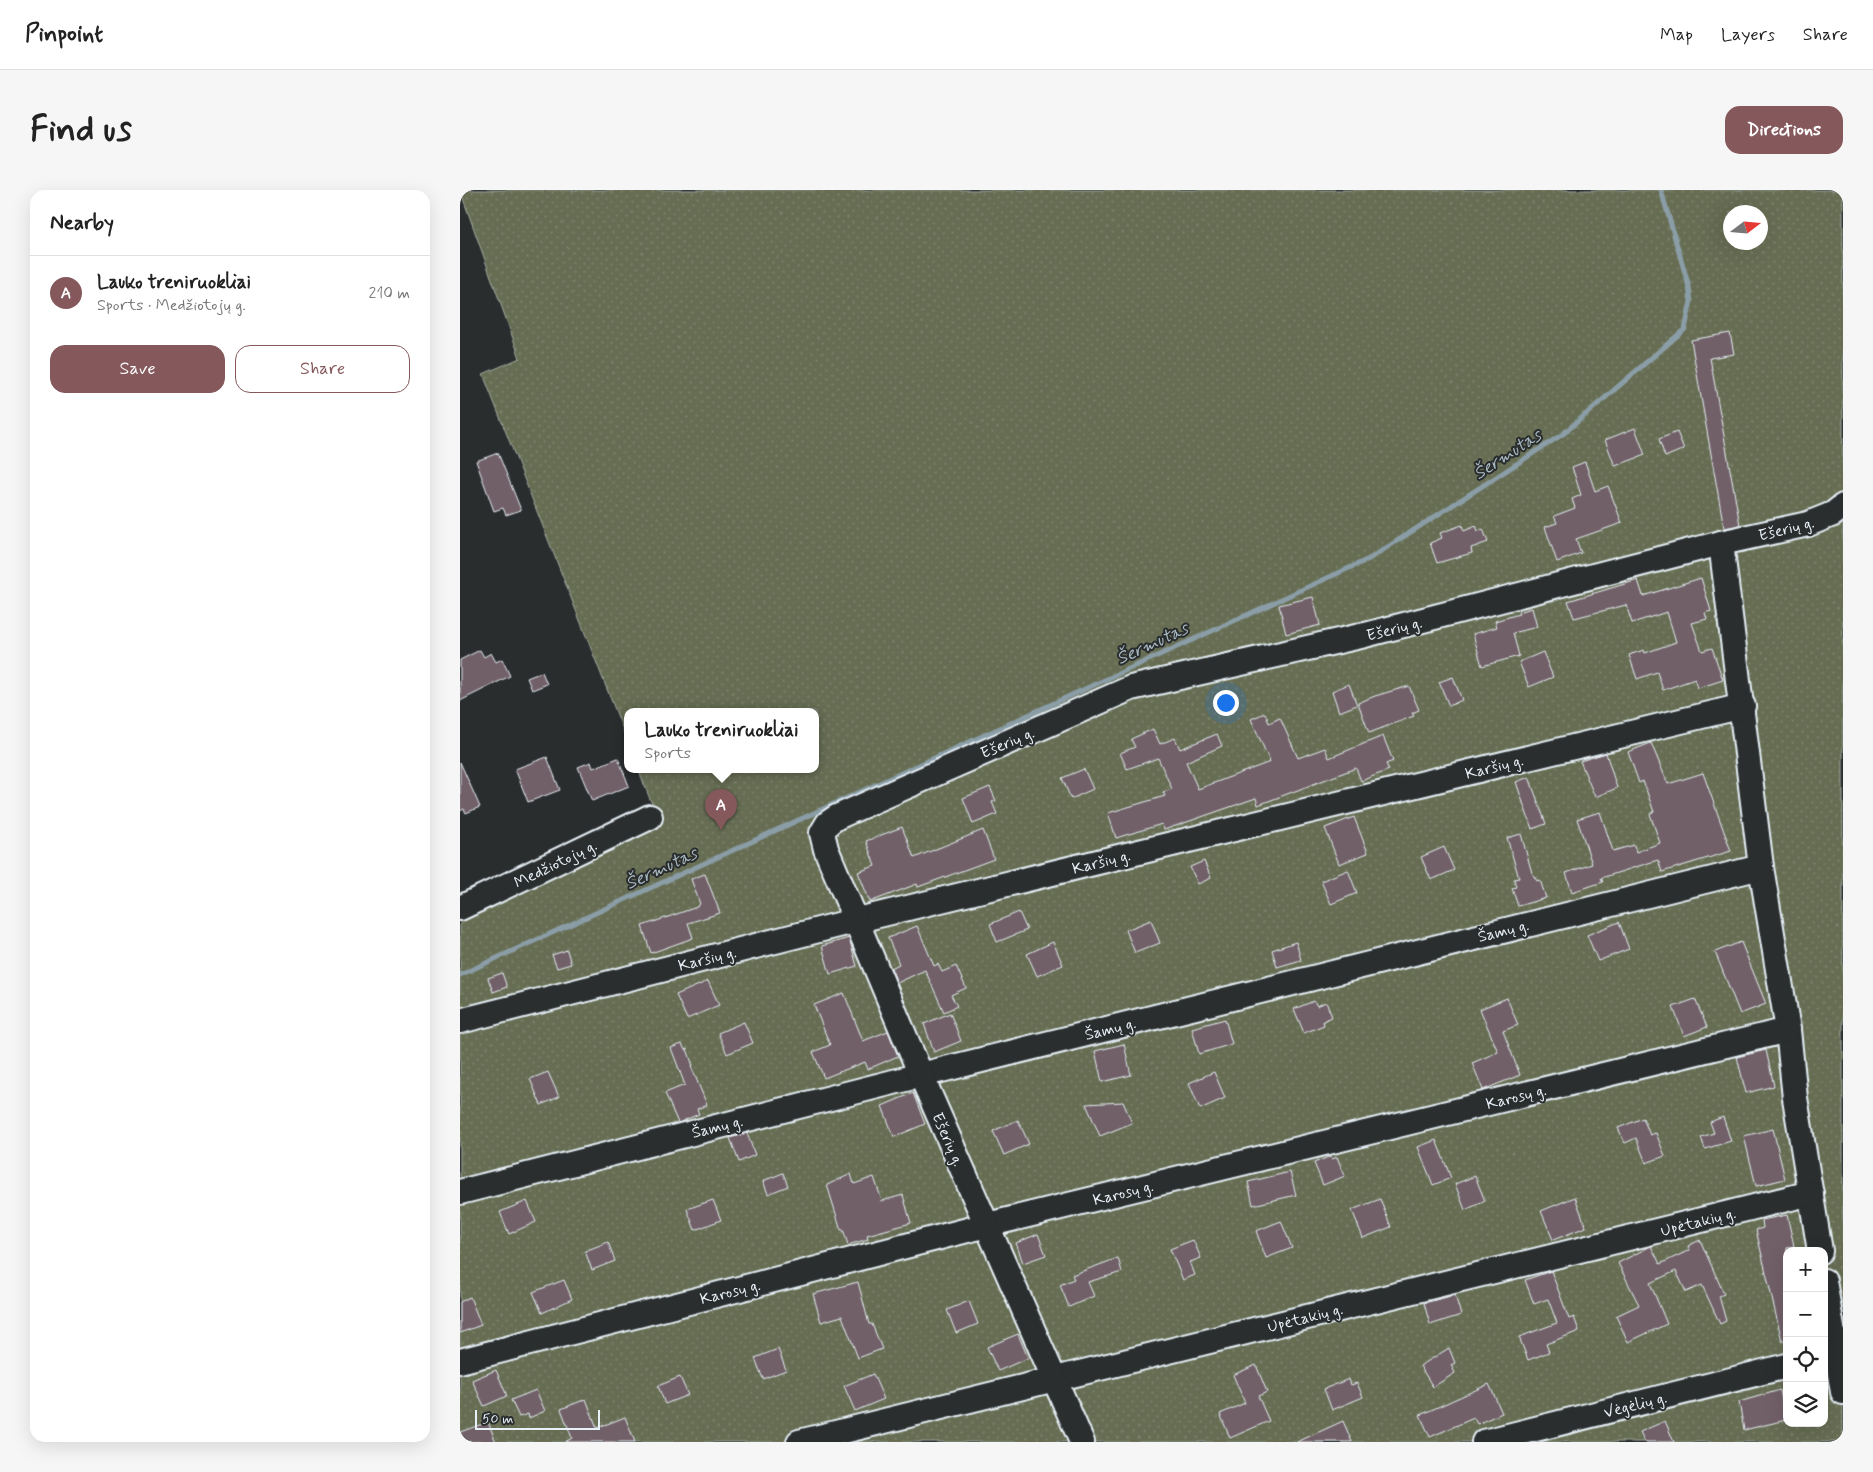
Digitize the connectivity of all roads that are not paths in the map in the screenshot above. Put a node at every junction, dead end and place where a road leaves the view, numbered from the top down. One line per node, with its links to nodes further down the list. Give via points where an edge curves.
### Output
1 (1843, 506): 2 (street, Ešerių g., via 1833,514 1808,524)
2 (1721, 543): 3 (street); 7 (street, Ešerių g., via 1365,635 1131,688 888,792 836,817 822,833)
3 (1742, 706): 5 (street); 7 (street, Karšių g.)
4 (650, 817): 6 (street, Medžiotojų g.)
5 (1761, 866): 9 (street); 10 (street, Šamų g.)
6 (460, 908)
7 (858, 920): 8 (street, Karšių g.); 10 (street, Ešerių g.)
8 (460, 1021)
9 (1788, 1030): 12 (street, via 1795,1098); 13 (street, Karosų g.)
10 (921, 1074): 11 (street, Šamų g.); 13 (street, Ešerių g.)
11 (460, 1192)
12 (1811, 1193): 14 (street); 19 (street, Upėtakių g.)
13 (987, 1225): 17 (street, Karosų g.); 19 (street, Ešerių g.)
14 (1819, 1247)
15 (1825, 1292): 16 (street)
16 (1830, 1356): 20 (street)
17 (460, 1360)
18 (1783, 1367): 23 (street, Vėgėlių g.)
19 (1055, 1378): 21 (street, Upėtakių g.); 22 (street, Ešerių g.)
20 (1843, 1392)
21 (799, 1442)
22 (1082, 1442)
23 (1484, 1442)

